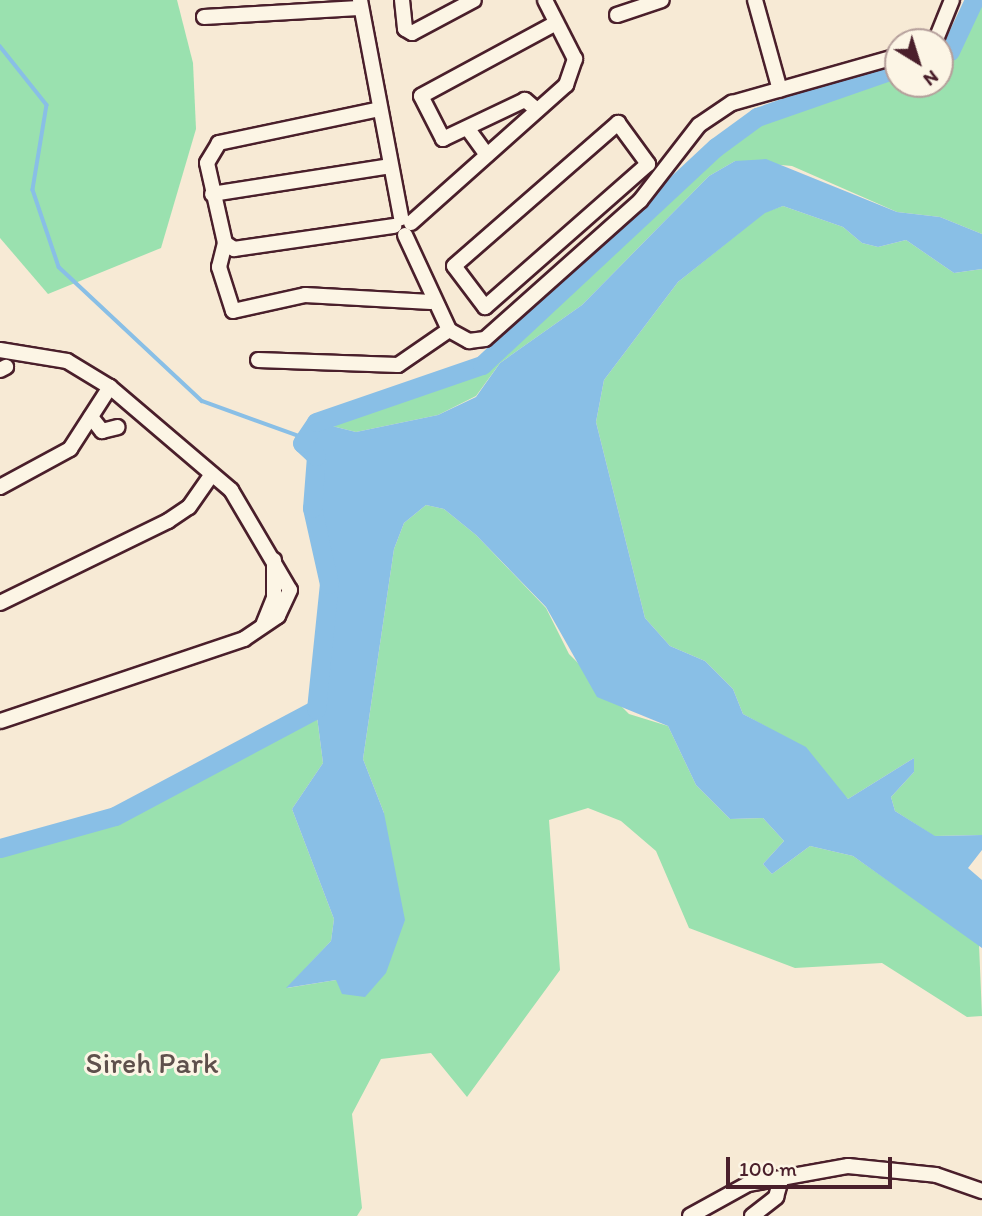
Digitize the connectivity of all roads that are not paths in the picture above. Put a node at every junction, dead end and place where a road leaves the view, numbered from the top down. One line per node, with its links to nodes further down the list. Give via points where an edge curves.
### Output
1 (402, 0): 2 (street, via 405,29 412,33)
2 (474, 0)
3 (545, 0): 10 (street)
4 (662, 0): 8 (street)
5 (755, 0): 13 (street)
6 (952, 0): 11 (street)
7 (359, 4): 9 (street); 14 (street)
8 (617, 15)
9 (204, 17)
10 (556, 23): 15 (street, via 575,59 573,72); 16 (street, via 421,96 443,139)
11 (940, 28)
12 (884, 60): 13 (street)
13 (780, 90): 21 (street, via 732,103 699,125)
14 (380, 109): 18 (street); 20 (street, via 219,143 207,163)
15 (537, 110): 16 (street, via 525,100); 17 (street)
16 (468, 129): 17 (street)
17 (487, 155): 22 (street)
18 (391, 166): 20 (street); 22 (street)
19 (617, 193): 21 (street); 24 (street); 24 (street, via 650,160 616,122 453,269 485,307)
20 (212, 194): 23 (street)
21 (631, 210): 25 (street)
22 (403, 225): 23 (street, via 234,248); 26 (street)
23 (225, 243): 26 (street, via 219,267 233,312 305,295)
24 (518, 284): 25 (street)
25 (534, 301): 27 (street, via 485,339 469,341)
26 (431, 302): 27 (street)
27 (449, 330): 29 (street, via 398,365)
28 (0, 350): 30 (street, via 67,360)
29 (258, 360)
30 (110, 387): 31 (street); 33 (street)
31 (91, 417): 32 (street, via 102,430); 34 (street, via 56,459)
32 (118, 427)
33 (212, 474): 35 (street, via 189,507 168,521); 36 (street, via 240,502 274,559 289,590 284,610 218,649)
34 (0, 487)
35 (0, 603)
36 (0, 721)
37 (781, 1179): 38 (street, via 872,1166 936,1175); 39 (street, via 722,1194); 40 (street, via 776,1198)
38 (982, 1191)
39 (690, 1216)
40 (752, 1216)

